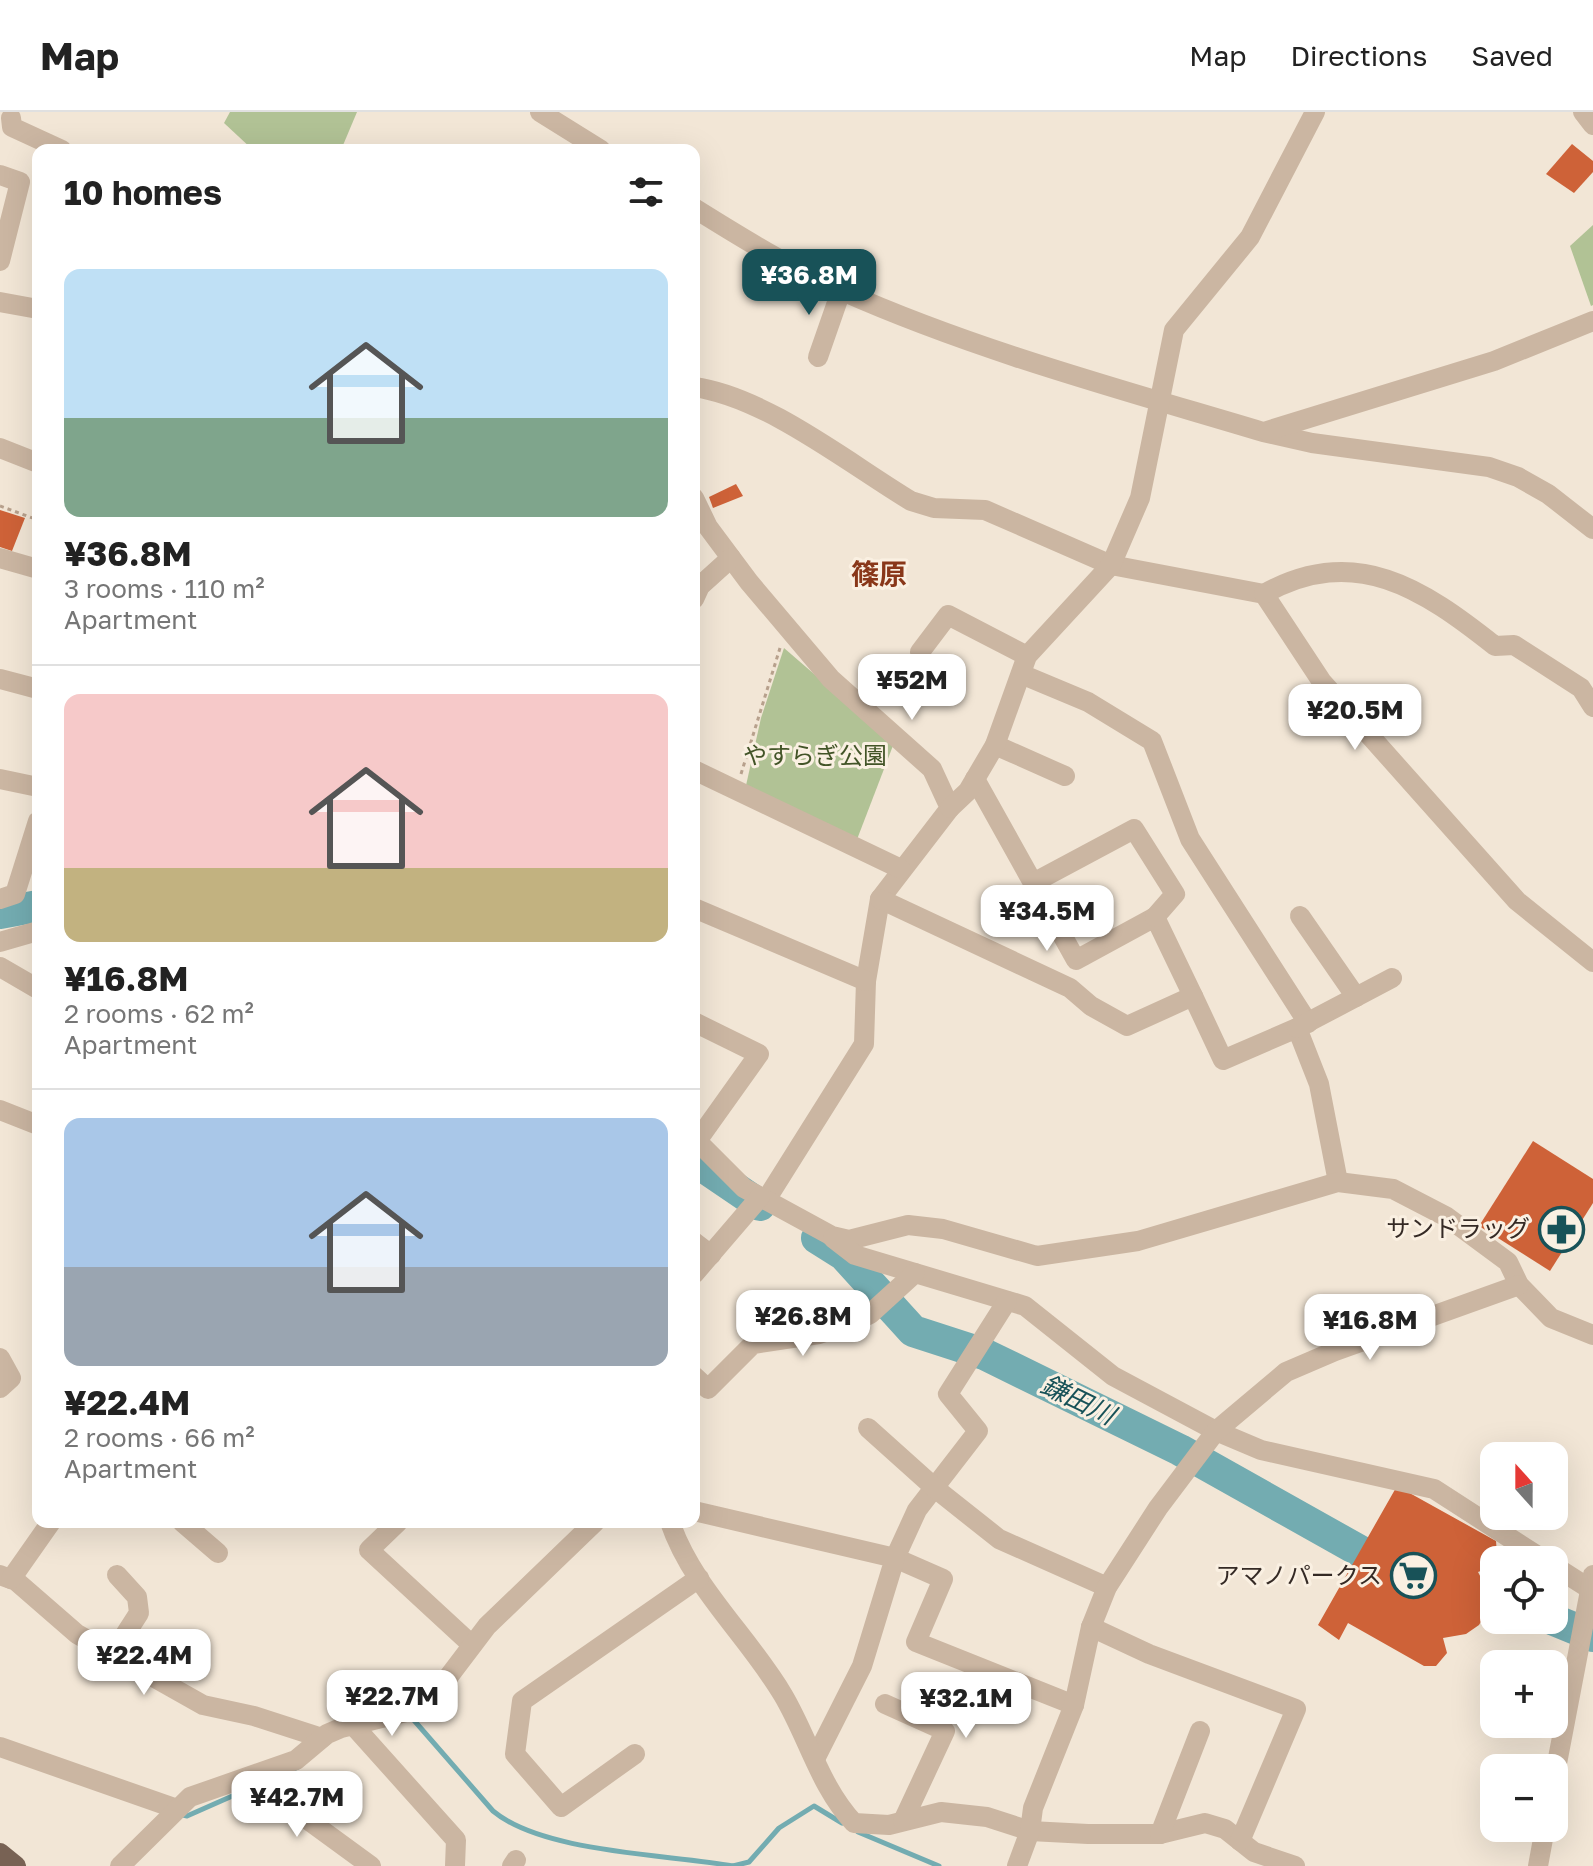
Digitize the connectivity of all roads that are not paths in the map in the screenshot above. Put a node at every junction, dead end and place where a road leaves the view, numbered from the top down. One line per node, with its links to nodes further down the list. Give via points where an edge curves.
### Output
1 (540, 112): 6 (street)
2 (1315, 112): 17 (street, via 1250,237 1174,330)
3 (1583, 112): 5 (street)
4 (8, 118): 7 (street, via 12,127)
5 (1593, 125)
6 (567, 140)
7 (49, 144)
8 (0, 175): 10 (street, via 20,182)
9 (700, 212): 11 (street)
10 (0, 261)
11 (841, 291): 15 (street); 17 (street, via 924,325)
12 (0, 302): 13 (street)
13 (32, 308)
14 (1593, 321): 18 (street, via 1494,361)
15 (818, 357)
16 (700, 388): 25 (street, via 718,390 772,414 911,501 934,508 985,510)
17 (1162, 402): 18 (street); 25 (street, via 1140,498)
18 (1263, 432): 22 (street, via 1489,467 1548,494)
19 (0, 448): 20 (street)
20 (32, 461)
21 (700, 510): 24 (street)
22 (1593, 529)
23 (0, 558): 26 (street)
24 (731, 558): 27 (street); 40 (street, via 831,679 932,769)
25 (1111, 565): 28 (street); 30 (street)
26 (32, 567)
27 (700, 586)
28 (1264, 594): 33 (street, via 1304,574 1354,572 1385,578 1449,609 1495,646 1514,645 1581,688); 51 (street, via 1322,682 1508,891)
29 (920, 652): 30 (street, via 948,615)
30 (1024, 665): 34 (street); 59 (street, via 1152,741 1190,839)
31 (0, 679): 32 (street)
32 (32, 687)
33 (1593, 707)
34 (995, 745): 36 (street); 38 (street)
35 (700, 773): 42 (street)
36 (1065, 776)
37 (0, 779): 39 (street)
38 (975, 779): 40 (street); 43 (street)
39 (32, 786)
40 (950, 808): 42 (street)
41 (32, 840): 44 (street, via 15,894)
42 (901, 869): 45 (street)
43 (1033, 883): 48 (street, via 1076,960); 48 (street, via 1134,829 1175,894)
44 (0, 899)
45 (880, 899): 54 (street); 56 (street, via 1070,988 1127,1026)
46 (700, 911): 54 (street)
47 (1300, 916): 57 (street)
48 (1155, 917): 56 (street)
49 (32, 933): 50 (street)
50 (0, 942)
51 (1593, 962)
52 (0, 967): 55 (street)
53 (1392, 978): 57 (street)
54 (866, 981): 65 (street, via 864,1044)
55 (32, 986)
56 (1193, 996): 59 (street, via 1223,1060)
57 (1356, 997): 59 (street)
58 (700, 1025): 62 (street, via 759,1054)
59 (1303, 1025): 64 (street)
60 (0, 1110): 61 (street)
61 (32, 1123)
62 (700, 1132)
63 (700, 1144): 65 (street, via 744,1188)
64 (1338, 1182): 66 (street, via 1138,1241 1037,1256 943,1229 908,1225 849,1240); 71 (street, via 1393,1189 1447,1217 1508,1262)
65 (763, 1199): 66 (street); 68 (street)
66 (832, 1236): 70 (street, via 855,1255)
67 (700, 1247): 68 (street)
68 (711, 1255): 69 (street)
69 (700, 1267)
70 (915, 1273): 72 (street); 75 (street, via 870,1314 819,1334 753,1344 708,1389)
71 (1519, 1285): 73 (street, via 1551,1318); 78 (street, via 1286,1372)
72 (1007, 1301): 78 (street, via 1025,1306 1113,1376); 79 (street, via 948,1394 978,1431)
73 (1593, 1335)
74 (0, 1358): 76 (street, via 11,1378)
75 (700, 1382)
76 (0, 1388)
77 (868, 1428): 79 (street)
78 (1216, 1431): 86 (street, via 1261,1450 1434,1489); 94 (street)
79 (936, 1489): 88 (street, via 917,1510); 94 (street, via 999,1539)
80 (700, 1512): 88 (street)
81 (46, 1528): 91 (street)
82 (189, 1528): 87 (street)
83 (392, 1528): 96 (street, via 369,1550)
84 (588, 1528): 96 (street)
85 (672, 1528): 92 (street, via 680,1553)
86 (1522, 1546)
87 (218, 1553)
88 (895, 1558): 99 (street, via 943,1579 916,1642); 106 (street, via 862,1666)
89 (1568, 1572): 93 (street)
90 (117, 1575): 97 (street, via 137,1597 139,1613)
91 (6, 1577): 97 (street)
92 (699, 1578): 104 (street, via 522,1701 515,1754 561,1807); 106 (street, via 784,1697)
93 (1592, 1582): 105 (street)
94 (1107, 1587): 95 (street)
95 (1091, 1627): 99 (street); 112 (street, via 1296,1709)
96 (472, 1645): 100 (street, via 440,1688 414,1710)
97 (112, 1655): 102 (street, via 203,1705)
98 (885, 1704): 109 (street, via 945,1731)
99 (1074, 1705): 110 (street, via 1033,1808)
100 (353, 1725): 102 (street); 118 (street, via 456,1840)
101 (1200, 1731): 111 (street)
102 (322, 1738): 107 (street, via 296,1760)
103 (0, 1747): 108 (street)
104 (635, 1754)
105 (1559, 1754)
106 (815, 1759): 109 (street, via 837,1805 854,1823)
107 (249, 1777): 108 (street, via 190,1797); 117 (street)
108 (177, 1809): 116 (street)
109 (903, 1821): 110 (street, via 941,1812 987,1817)
110 (1030, 1831): 111 (street); 119 (street)
111 (1160, 1834): 112 (street, via 1205,1823)
112 (1240, 1841): 120 (street, via 1254,1852)
113 (1542, 1842): 121 (street)
114 (0, 1853): 115 (main road)
115 (16, 1866)
116 (120, 1866)
117 (371, 1866)
118 (455, 1866)
119 (1017, 1866)
120 (1295, 1866)
121 (1538, 1866)

